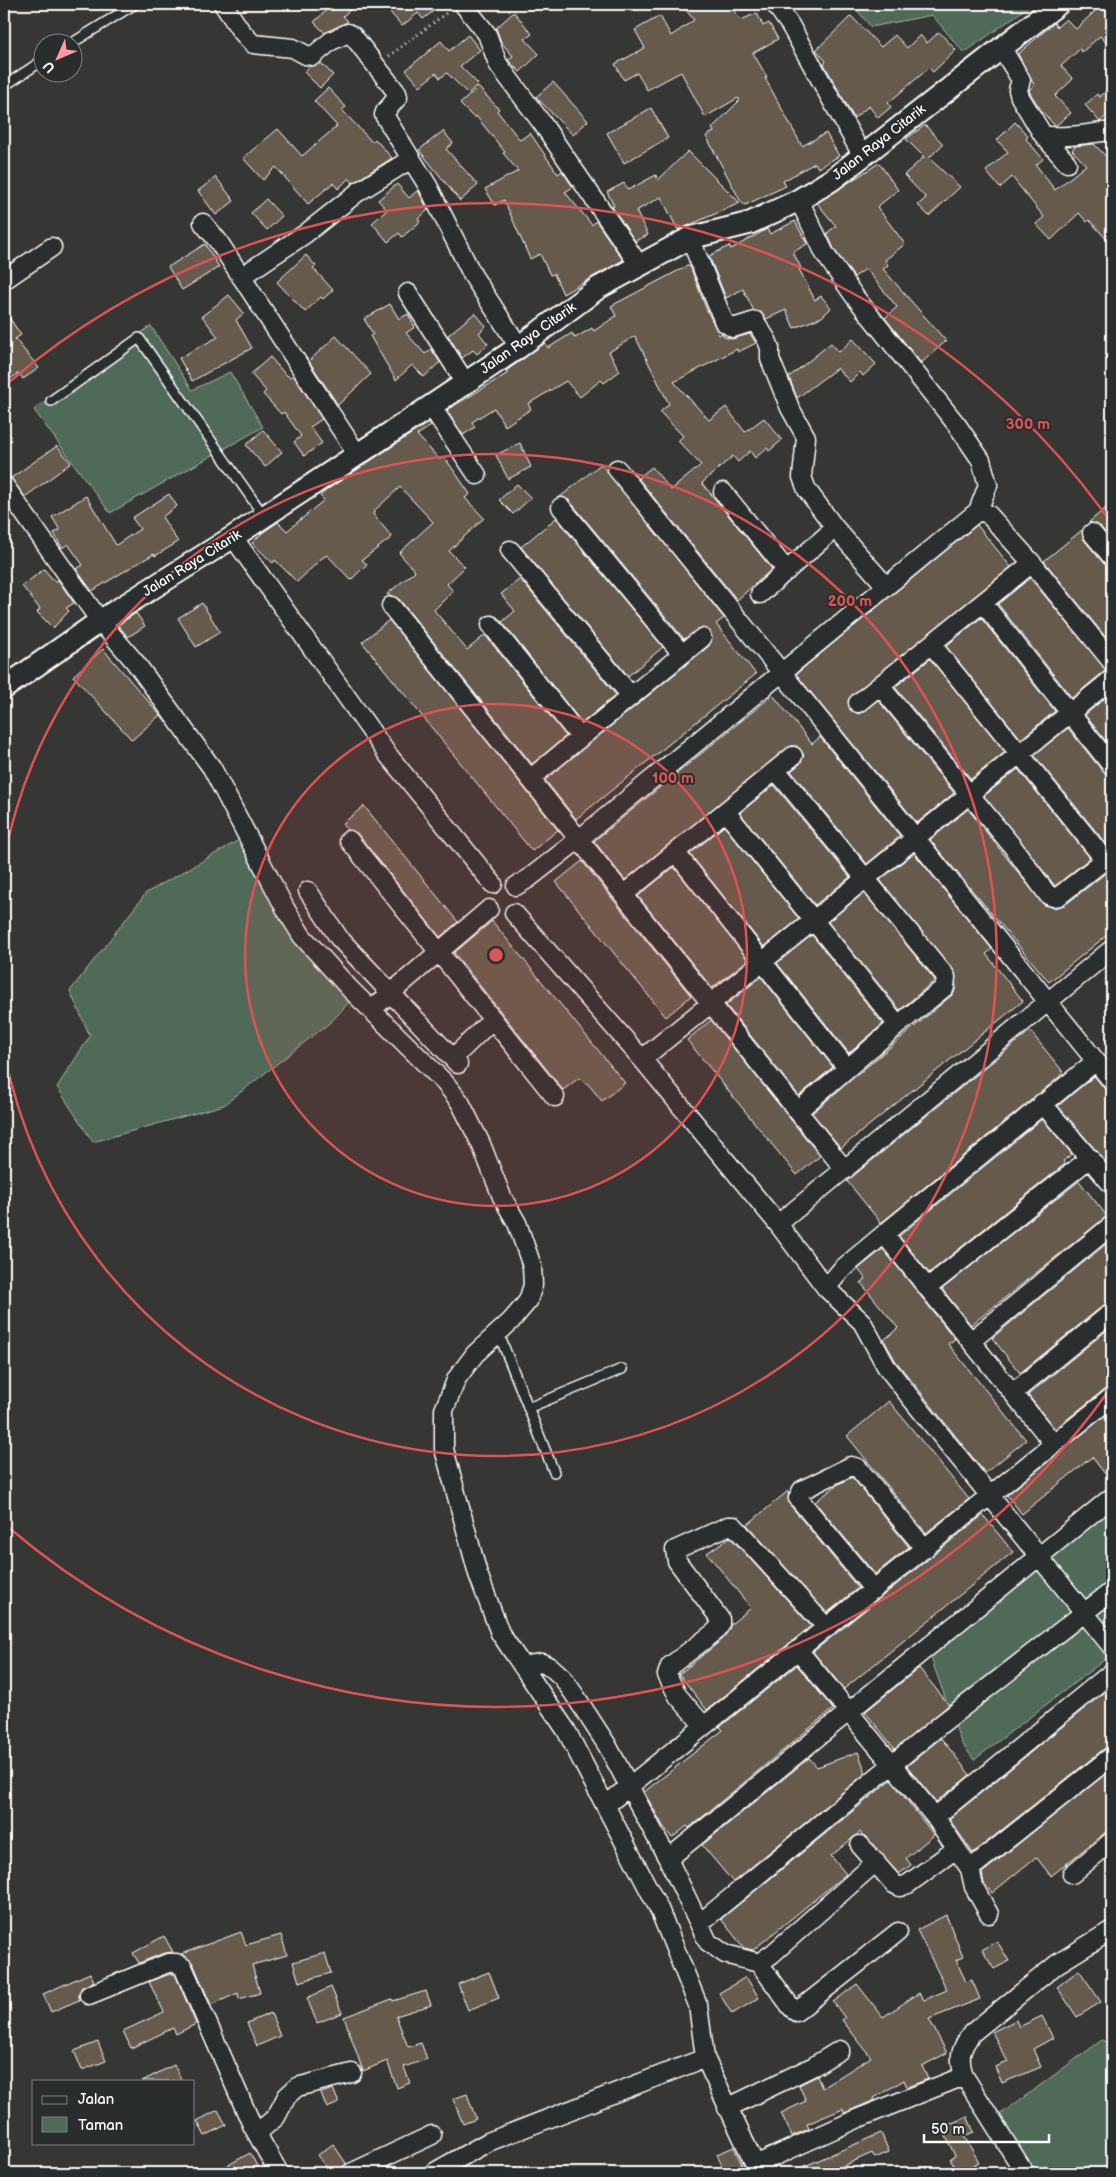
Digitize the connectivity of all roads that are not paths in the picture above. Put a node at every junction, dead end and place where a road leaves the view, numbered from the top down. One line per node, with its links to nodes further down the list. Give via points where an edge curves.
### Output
1 (135, 4): 6 (lane)
2 (223, 4): 13 (street, via 253,44 293,48 306,56 313,56 331,41 348,33 353,36 398,95 384,115)
3 (775, 4): 12 (street, via 790,25)
4 (1058, 4): 7 (street, Jalan Raya Citarik)
5 (457, 7): 19 (street, via 487,34 498,64)
6 (82, 37)
7 (1001, 47): 11 (street, via 1020,80 1020,97); 12 (street, Jalan Raya Citarik)
8 (32, 68): 9 (lane)
9 (4, 86)
10 (1112, 131): 11 (street, via 1061,138)
11 (1044, 135): 14 (street)
12 (862, 155): 15 (street, Jalan Raya Citarik, via 833,179)
13 (411, 159): 20 (street, via 358,192 297,240); 23 (street, via 473,276)
14 (1067, 164)
15 (799, 200): 17 (street, Jalan Raya Citarik, via 750,222); 33 (street, via 825,254 850,290 981,460 988,485)
16 (203, 223): 20 (street)
17 (690, 238): 19 (street, Jalan Raya Citarik); 35 (street, via 724,322 733,328 755,321 767,340 770,359 806,438 802,477 807,490)
18 (52, 247): 21 (street)
19 (640, 265): 23 (street, Jalan Raya Citarik, via 598,288)
20 (241, 277): 27 (street)
21 (4, 280)
22 (408, 293): 24 (street)
23 (519, 347): 24 (street, Jalan Raya Citarik)
24 (465, 382): 26 (street, Jalan Raya Citarik)
25 (51, 401): 34 (lane, via 139,338)
26 (431, 406): 27 (street, Jalan Raya Citarik); 29 (street)
27 (357, 454): 34 (street, Jalan Raya Citarik)
28 (617, 469): 52 (street)
29 (477, 475)
30 (4, 485): 46 (street)
31 (723, 492): 41 (street)
32 (561, 507): 50 (street)
33 (978, 511): 40 (street, via 988,514); 42 (street)
34 (264, 517): 37 (street, Jalan Raya Citarik)
35 (834, 528): 41 (street); 42 (street)
36 (1092, 533): 39 (street)
37 (233, 537): 46 (street, Jalan Raya Citarik); 73 (street, via 388,755)
38 (510, 550): 56 (street)
39 (1112, 557)
40 (1032, 563): 44 (street); 51 (street)
41 (787, 571): 43 (street)
42 (886, 586): 52 (street)
43 (760, 594)
44 (983, 603): 49 (street); 58 (street)
45 (390, 606): 64 (street)
46 (100, 621): 55 (street, Jalan Raya Citarik); 86 (street, via 144,674 212,768 302,936)
47 (491, 625): 59 (street)
48 (702, 638): 50 (street)
49 (932, 645): 54 (street); 60 (street)
50 (682, 654): 56 (street)
51 (1112, 662)
52 (781, 672): 67 (street); 69 (street)
53 (1112, 679): 58 (street)
54 (880, 686): 57 (street); 65 (street)
55 (4, 688)
56 (631, 696): 59 (street)
57 (858, 703)
58 (1069, 714): 60 (street); 62 (street)
59 (580, 737): 64 (street)
60 (1018, 754): 65 (street); 71 (street)
61 (793, 756): 63 (street)
62 (1112, 766)
63 (776, 770): 66 (street); 72 (street)
64 (530, 779): 69 (street)
65 (968, 794): 67 (street); 71 (street, via 1053,898)
66 (726, 812): 70 (street); 79 (street)
67 (915, 838): 72 (street); 84 (street)
68 (350, 840): 81 (street)
69 (578, 840): 74 (street); 76 (street)
70 (676, 853): 76 (street); 82 (street)
71 (1109, 857)
72 (865, 878): 79 (street); 88 (street, via 946,977 945,987)
73 (492, 884): 74 (street, via 509,881); 77 (street, via 485,896)
74 (516, 886): 78 (street, via 520,900)
75 (308, 891): 83 (street, via 339,938)
76 (624, 894): 85 (street)
77 (489, 909): 78 (street, via 501,916); 81 (street)
78 (514, 913): 89 (street)
79 (813, 921): 82 (street); 88 (street)
80 (1112, 949): 84 (street)
81 (438, 951): 83 (street); 87 (street)
82 (762, 961): 85 (street); 91 (street)
83 (389, 992): 86 (street); 87 (street, via 455,1061)
84 (1046, 1001): 90 (street); 97 (street)
85 (710, 1004): 89 (street); 95 (street)
86 (371, 1010): 105 (street, via 460,1102 482,1144 498,1189 517,1222 532,1266 533,1285 528,1301)
87 (493, 1019): 93 (street)
88 (898, 1025): 91 (street)
89 (642, 1059): 99 (street)
90 (1096, 1062): 92 (street); 94 (street)
91 (847, 1068): 95 (street)
92 (1112, 1081)
93 (555, 1097)
94 (1042, 1103): 96 (street); 101 (street)
95 (799, 1110): 97 (street)
96 (1090, 1158): 98 (street); 103 (street)
97 (845, 1170): 99 (street)
98 (1112, 1185)
99 (778, 1224): 102 (street)
100 (1112, 1225): 106 (street)
101 (884, 1234): 102 (street); 103 (street)
102 (826, 1288): 113 (street, via 862,1322 886,1366)
103 (927, 1288): 106 (street)
104 (1112, 1312): 108 (street)
105 (498, 1331): 110 (lane); 123 (street, via 475,1354 451,1390 444,1410 444,1449 478,1574 500,1633)
106 (971, 1341): 108 (street)
107 (622, 1369): 110 (lane)
108 (1014, 1392): 111 (street)
109 (1112, 1397): 111 (street)
110 (528, 1408): 112 (lane)
111 (1054, 1444): 113 (street)
112 (554, 1472)
113 (991, 1495): 115 (street); 116 (street)
114 (1112, 1497): 116 (street)
115 (925, 1549): 117 (street); 117 (street, via 858,1468 851,1466 802,1490 798,1498)
116 (1040, 1556): 119 (street); 125 (street)
117 (874, 1590): 120 (street)
118 (1112, 1591): 119 (street)
119 (1085, 1613): 121 (street); 128 (street)
120 (827, 1628): 122 (street); 126 (street, via 734,1526 675,1550 676,1561 720,1619 716,1631 670,1666 667,1675 678,1696)
121 (1112, 1647)
122 (799, 1651): 125 (street); 126 (street)
123 (522, 1666): 129 (street, via 542,1663 562,1677 607,1745); 130 (street, via 566,1730)
124 (1112, 1672): 131 (street)
125 (848, 1711): 128 (street); 135 (street)
126 (703, 1725): 129 (street)
127 (1112, 1756): 137 (street)
128 (892, 1766): 131 (street); 140 (street)
129 (630, 1788): 130 (street); 135 (street)
130 (606, 1805): 146 (street, via 681,1959 698,2005)
131 (935, 1817): 134 (street)
132 (1112, 1841): 138 (street)
133 (860, 1845): 136 (street)
134 (956, 1848): 136 (street, via 900,1887); 137 (street)
135 (668, 1859): 140 (street)
136 (876, 1862): 143 (street, via 772,1954)
137 (970, 1869): 139 (street, via 974,1886)
138 (1072, 1874)
139 (989, 1914)
140 (700, 1924): 143 (street, via 708,1942 716,1950)
141 (1112, 1930): 148 (street, via 1057,1964 972,2033 959,2061)
142 (898, 1932): 143 (street, via 796,2012)
143 (758, 1962)
144 (89, 1995): 150 (street, via 168,1963 183,1967)
145 (840, 2050): 149 (street)
146 (705, 2058): 149 (street); 155 (street, via 488,2142)
147 (352, 2073): 150 (street, via 297,2087 283,2102 276,2117)
148 (964, 2076): 152 (street, via 859,2118); 156 (street)
149 (727, 2108): 152 (street)
150 (257, 2133): 153 (street)
151 (432, 2135): 154 (street)
152 (757, 2169)
153 (279, 2173)
154 (351, 2173)
155 (433, 2173)
156 (1024, 2173)

